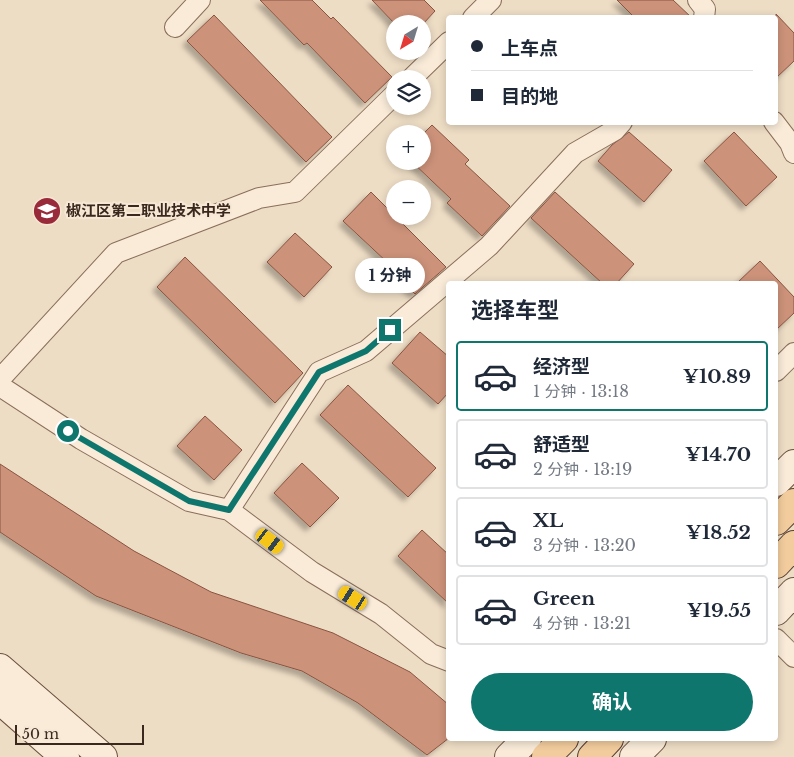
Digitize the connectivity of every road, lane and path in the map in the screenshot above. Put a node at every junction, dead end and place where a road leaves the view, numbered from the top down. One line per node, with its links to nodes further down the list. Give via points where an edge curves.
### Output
1 (200, 0): 4 (street)
2 (491, 0): 3 (street)
3 (477, 15)
4 (175, 27)
5 (446, 45): 6 (street)
6 (420, 70)
7 (386, 103): 15 (street, via 295,192 259,198 116,253)
8 (619, 125): 11 (street, via 576,154 489,246)
9 (776, 125): 10 (street)
10 (794, 153)
11 (448, 281)
12 (446, 283): 20 (street, via 366,351 319,372)
13 (794, 353): 14 (street)
14 (778, 369)
15 (0, 379)
16 (0, 386): 20 (street, via 81,439 189,501)
17 (794, 464): 18 (main road)
18 (778, 480)
19 (794, 503): 21 (main road)
20 (229, 510): 28 (street, via 312,572 381,614 431,654)
21 (778, 519)
22 (794, 545): 23 (main road)
23 (778, 562)
24 (794, 592): 25 (main road)
25 (778, 608)
26 (778, 641): 27 (street)
27 (794, 657)
28 (446, 660)
29 (0, 668): 30 (main road)
30 (9, 705): 35 (main road); 36 (main road)
31 (524, 741): 37 (main road)
32 (562, 741): 38 (main road)
33 (607, 741): 39 (main road)
34 (650, 741): 40 (main road)
35 (65, 757)
36 (103, 757)
37 (509, 757)
38 (546, 757)
39 (592, 757)
40 (634, 757)

